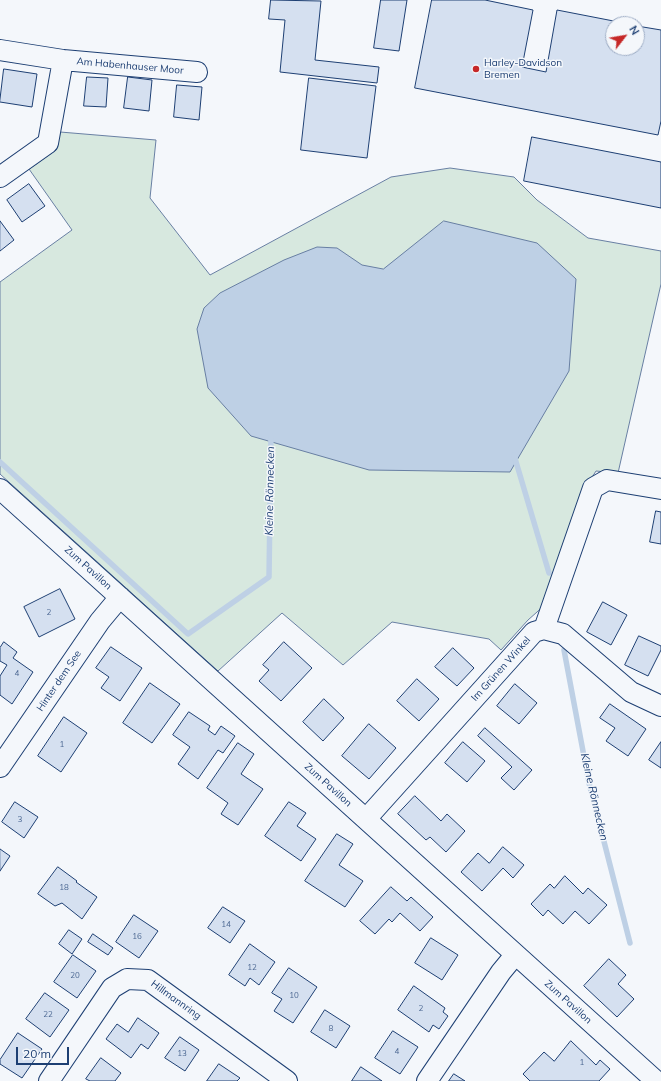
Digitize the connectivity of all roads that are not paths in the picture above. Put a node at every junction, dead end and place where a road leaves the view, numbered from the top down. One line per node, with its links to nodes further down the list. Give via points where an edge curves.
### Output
1 (0, 50): 2 (street, Am Habenhauser Moor)
2 (63, 60): 3 (street, Am Habenhauser Moor); 4 (street, Am Habenhauser Moor, via 48,143)
3 (197, 72)
4 (0, 177)
5 (0, 489): 7 (street, Zum Pavillon)
6 (661, 489): 8 (street, via 607,480 593,488)
7 (120, 597): 10 (street, Hinter dem See, via 100,621); 11 (street, Zum Pavillon)
8 (544, 630): 9 (street, via 563,634 631,692); 11 (street, Im Grünen Winkel, via 534,632)
9 (661, 706)
10 (0, 767)
11 (366, 819): 12 (street, Zum Pavillon)
12 (515, 955): 15 (street); 16 (street, Zum Pavillon)
13 (49, 1081): 14 (street, Hillmannring, via 112,988 127,979 148,980)
14 (287, 1081)
15 (427, 1081)
16 (656, 1081)

